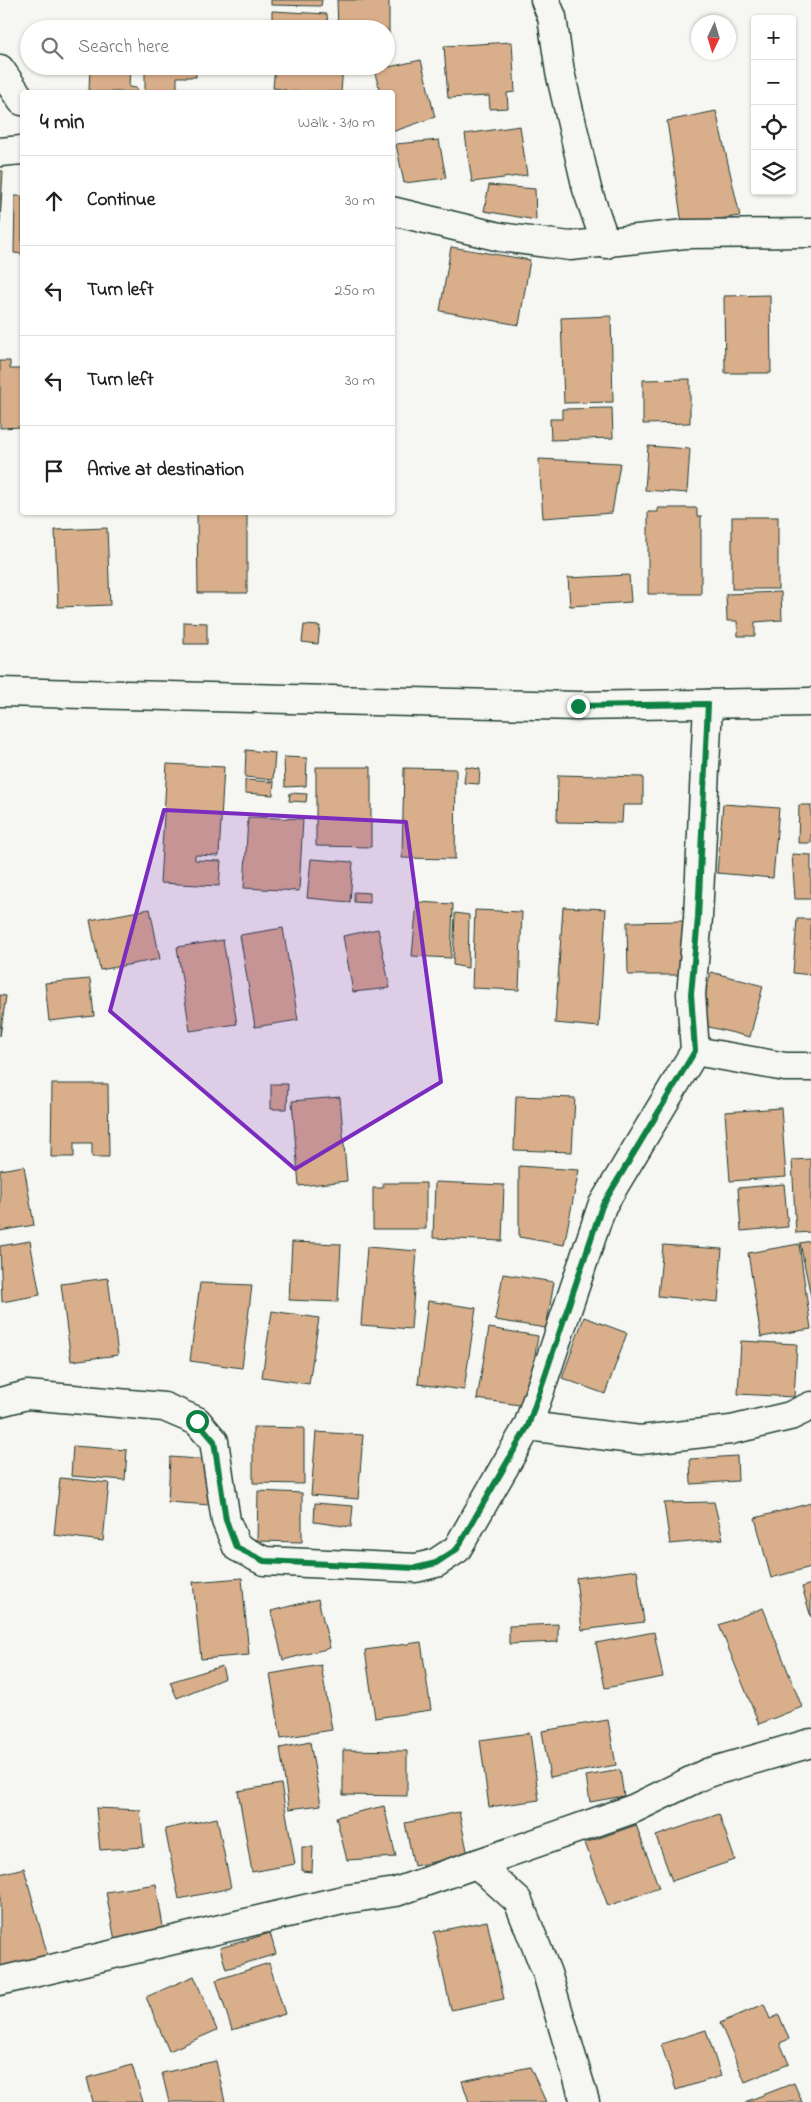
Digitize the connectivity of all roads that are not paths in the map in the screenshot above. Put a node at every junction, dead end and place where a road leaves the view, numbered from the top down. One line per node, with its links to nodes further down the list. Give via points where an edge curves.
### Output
1 (552, 6): 8 (street, via 560,72 587,189)
2 (0, 69): 3 (street)
3 (20, 97)
4 (20, 150): 5 (street)
5 (0, 152)
6 (395, 212): 8 (street, via 500,237 570,246)
7 (811, 234): 8 (street, via 685,234)
8 (606, 244)
9 (0, 692): 11 (street, via 578,706)
10 (811, 702): 11 (street)
11 (708, 704): 12 (street, via 691,994)
12 (695, 1051): 13 (street, via 785,1067); 16 (street, via 602,1206)
13 (811, 1067)
14 (0, 1402): 16 (street, via 27,1395 164,1407 197,1421 214,1441 226,1520 236,1547 264,1561 416,1568 436,1563 457,1549)
15 (811, 1406): 16 (street, via 790,1416 731,1430 640,1440)
16 (528, 1426)
17 (811, 1743): 18 (street, via 707,1773 633,1809)
18 (478, 1864): 19 (street, via 396,1892 346,1898); 20 (street, via 518,1901 547,1973)
19 (0, 1981)
20 (585, 2102)

